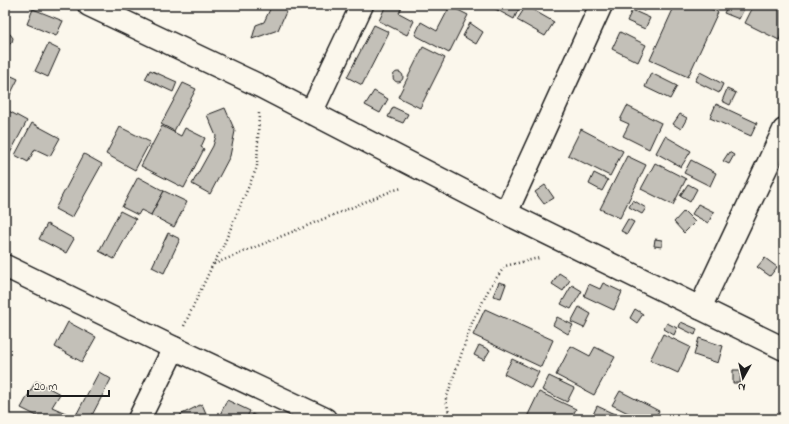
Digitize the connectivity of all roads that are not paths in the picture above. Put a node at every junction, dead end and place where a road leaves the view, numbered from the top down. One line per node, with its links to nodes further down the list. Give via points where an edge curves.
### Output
1 (89, 5): 4 (street)
2 (362, 5): 5 (street)
3 (601, 5): 7 (street)
4 (127, 14): 5 (street)
5 (311, 113): 7 (street)
6 (784, 130): 9 (street)
7 (506, 213): 9 (street)
8 (5, 266): 10 (street)
9 (700, 308): 11 (street)
10 (174, 348): 12 (street); 13 (street)
11 (784, 348)
12 (139, 419)
13 (325, 419)

